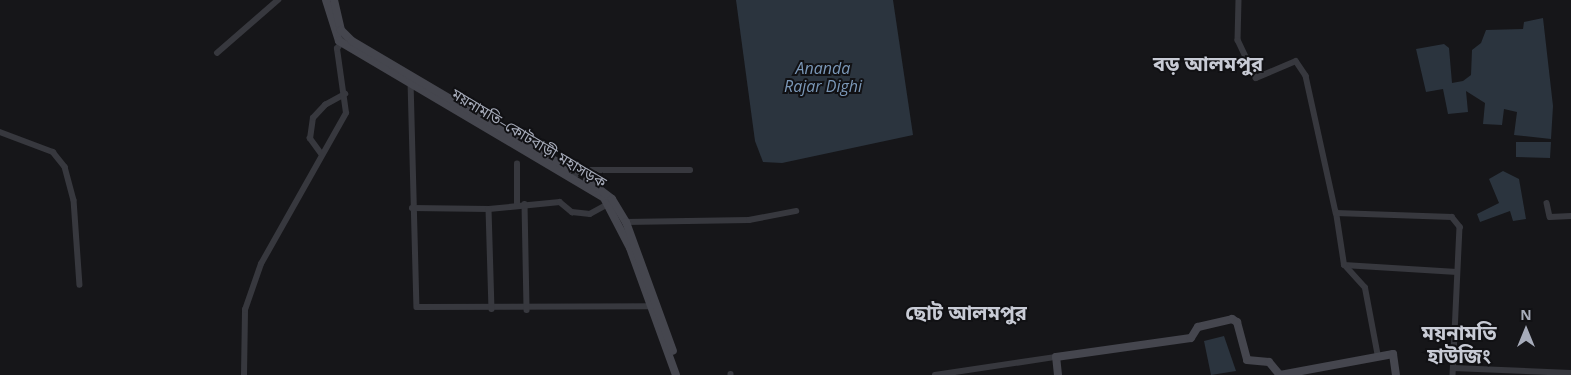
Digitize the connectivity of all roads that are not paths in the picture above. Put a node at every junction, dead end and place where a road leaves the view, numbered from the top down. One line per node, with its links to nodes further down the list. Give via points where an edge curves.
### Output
1 (278, 0): 7 (street)
2 (326, 0): 6 (main road)
3 (334, 0): 5 (main road)
4 (1239, 0): 22 (street, via 1238,40 1256,78 1298,62 1306,76 1315,129)
5 (346, 36): 6 (street); 8 (main road, ময়নামতি–কোটবাড়ী মহাসড়ক)
6 (339, 41): 8 (main road, ময়নামতি–কোটবাড়ী মহাসড়ক); 9 (street)
7 (217, 52)
8 (412, 80): 14 (main road, ময়নামতি–কোটবাড়ী মহাসড়ক); 19 (street)
9 (345, 94): 11 (street, via 346,113); 11 (street, via 325,105 313,118 310,139)
10 (0, 132): 27 (street, via 52,152 65,167 74,200)
11 (320, 154): 35 (street, via 261,264 244,310)
12 (517, 164): 18 (street)
13 (690, 170): 14 (street)
14 (575, 175): 17 (main road, ময়নামতি–কোটবাড়ী মহাসড়ক); 24 (main road, ময়নামতি–কোটবাড়ী মহাসড়ক, via 605,192)
15 (1547, 203): 23 (street, via 1550,216)
16 (525, 204): 17 (street, via 563,203 572,212 590,214); 18 (street); 30 (street)
17 (608, 204): 28 (main road, ময়নামতি–কোটবাড়ী মহাসড়ক)
18 (517, 206): 20 (street)
19 (412, 208): 20 (street); 29 (street, via 417,307)
20 (489, 209): 29 (street)
21 (796, 211): 24 (street, via 749,220)
22 (1336, 213): 25 (street); 26 (street, via 1458,220)
23 (1571, 216)
24 (626, 222): 28 (main road, ময়নামতি–কোটবাড়ী মহাসড়ক)
25 (1344, 265): 26 (street); 32 (street, via 1365,288)
26 (1457, 272): 33 (street)
27 (80, 285)
28 (654, 307): 30 (street); 36 (main road, ময়নামতি–কোটবাড়ী মহাসড়ক); 37 (main road, ময়নামতি–কোটবাড়ী মহাসড়ক)
29 (492, 309): 30 (street)
30 (527, 310)
31 (1056, 357): 32 (main road, via 1191,338 1198,327 1232,319 1237,322 1246,360 1269,362 1280,374); 38 (street); 39 (main road)
32 (1378, 357): 40 (main road, via 1395,355)
33 (1453, 372): 34 (street)
34 (1571, 374)
35 (244, 375)
36 (676, 375)
37 (682, 375)
38 (935, 375)
39 (1058, 375)
40 (1396, 375)

